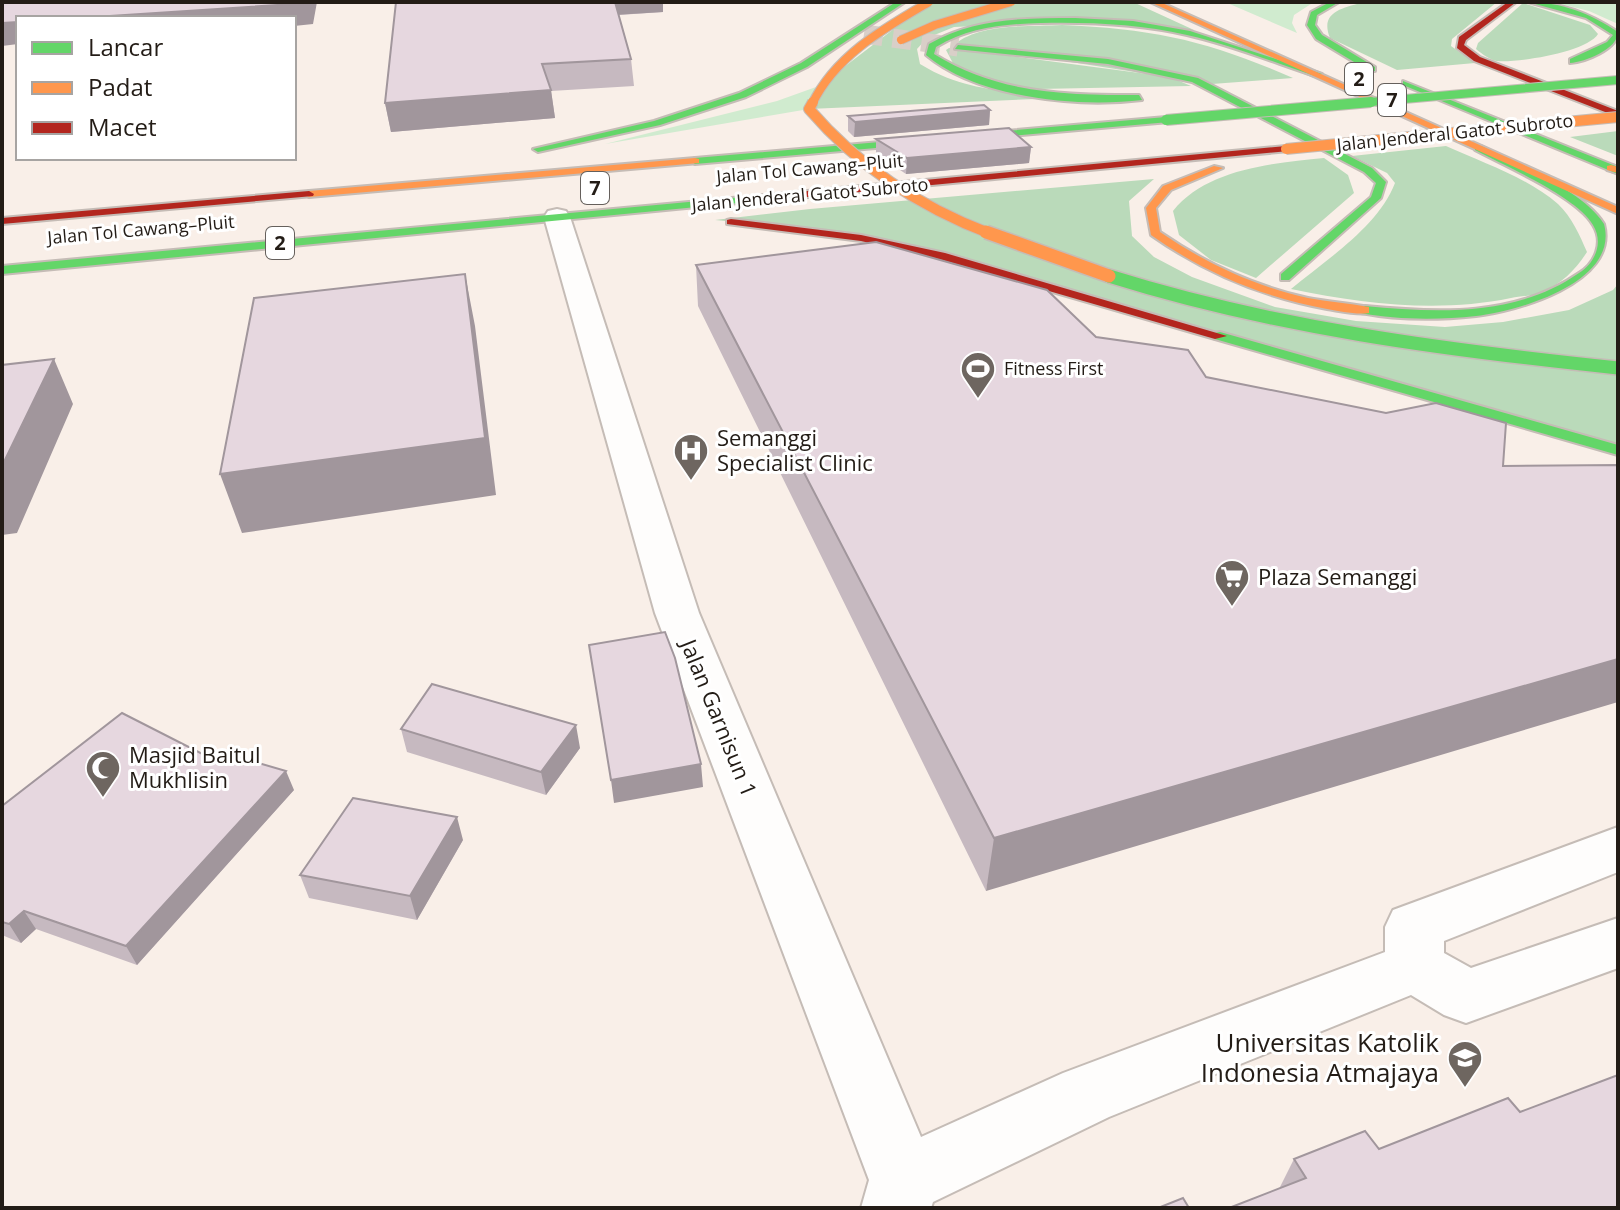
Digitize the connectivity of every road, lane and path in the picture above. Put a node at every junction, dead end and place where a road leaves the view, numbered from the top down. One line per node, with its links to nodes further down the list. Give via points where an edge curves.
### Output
1 (901, 2): 24 (main road, via 800,66 727,101 656,124 530,150)
2 (929, 2): 37 (main road, bridge, via 833,67 814,90 809,109 850,156 909,196 1092,272 1200,302 1436,347)
3 (1011, 2): 24 (main road, bridge, via 935,25 821,85 783,99)
4 (1154, 2): 13 (main road)
5 (1335, 2): 12 (main road, via 1314,14 1311,25 1319,37)
6 (1532, 2): 11 (main road, via 1581,14 1608,25 1617,35 1610,44)
7 (1511, 3): 20 (main road, via 1462,39 1460,46 1477,59)
8 (1300, 39): 12 (main road)
9 (958, 47): 34 (main road, via 1145,68 1195,80 1368,170 1381,182 1376,198)
10 (1618, 58): 11 (main road, 2)
11 (1556, 63): 15 (main road, 2)
12 (1372, 69): 27 (main road)
13 (1318, 74): 19 (main road, via 1214,39 1116,22 978,26 956,31 932,46 930,55 942,67 991,86 1046,94 1146,97); 25 (main road)
14 (1618, 80): 31 (main road, Jalan Tol Cawang–Pluit / 7, bridge)
15 (1296, 85)
16 (1248, 88): 17 (main road)
17 (1184, 94)
18 (1618, 94): 28 (main road, Jalan Tol Cawang–Pluit / 7)
19 (1005, 110)
20 (1618, 115): 26 (main road, Jalan Jenderal Gatot Subroto / 2, bridge)
21 (842, 124): 22 (main road)
22 (796, 127)
23 (676, 137): 24 (main road)
24 (605, 144)
25 (1478, 148): 26 (main road, via 1596,220 1604,244 1601,262 1548,298 1496,311 1429,314 1280,296 1186,258 1155,233 1151,208 1167,188); 29 (main road)
26 (1278, 150): 30 (main road, Jalan Jenderal Gatot Subroto / 2)
27 (1616, 170)
28 (597, 188)
29 (1618, 211)
30 (559, 217): 32 (main road); 33 (main road, Jalan Jenderal Gatot Subroto / 2); 36 (main road, via 653,216 861,238 945,257); 42 (street, Jalan Garnisun 1, via 677,613)
31 (2, 221)
32 (2, 262)
33 (2, 270)
34 (1285, 277)
35 (1234, 318): 36 (main road)
36 (1212, 335): 38 (main road)
37 (1618, 368)
38 (1618, 450)
39 (1618, 849): 41 (street, via 1414,927)
40 (1618, 943): 41 (street, via 1466,996)
41 (1415, 967): 42 (street, via 1086,1095)
42 (900, 1194)

